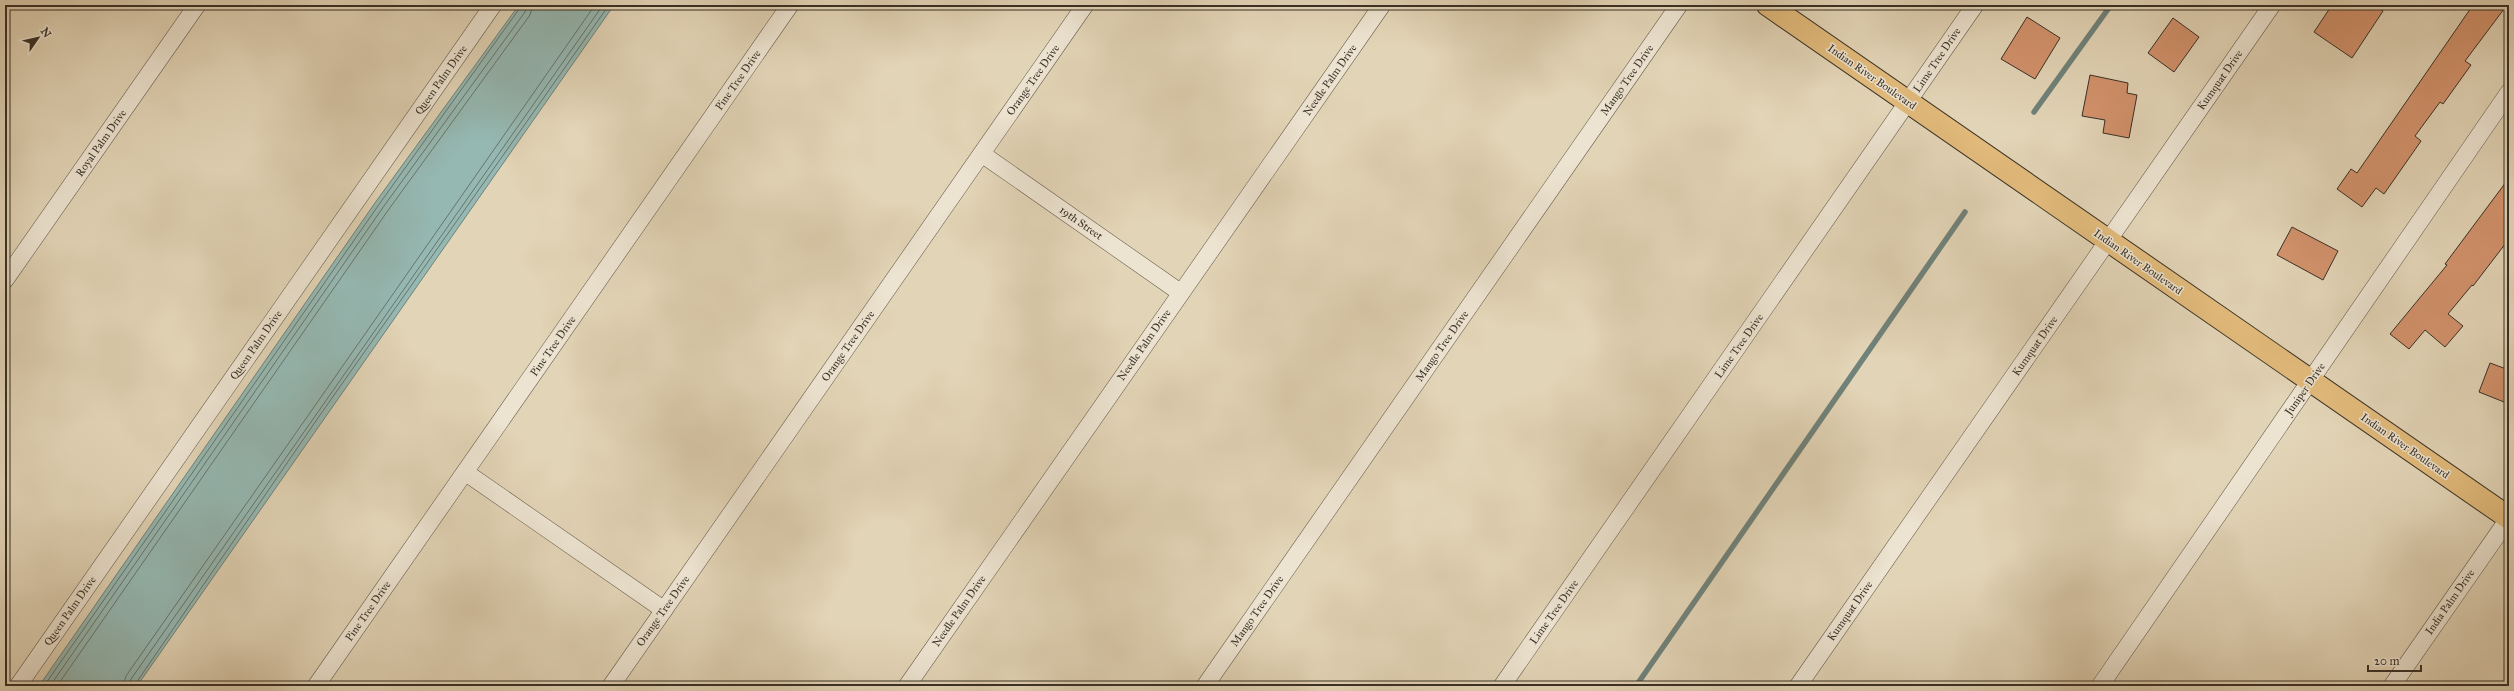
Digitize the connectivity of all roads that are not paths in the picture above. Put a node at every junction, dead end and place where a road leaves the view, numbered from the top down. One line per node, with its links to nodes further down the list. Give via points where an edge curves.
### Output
1 (197, 5): 14 (street, Royal Palm Drive)
2 (493, 5): 20 (street, Queen Palm Drive)
3 (790, 5): 17 (street, Pine Tree Drive)
4 (1085, 5): 12 (street, Orange Tree Drive)
5 (1382, 5): 15 (street, Needle Palm Drive)
6 (1679, 5): 24 (street, Mango Tree Drive)
7 (1768, 5): 11 (main road, Indian River Boulevard)
8 (1975, 5): 11 (street, Lime Tree Drive)
9 (2272, 5): 13 (street, Kumquat Drive)
10 (2509, 92): 16 (street, Juniper Drive)
11 (1908, 102): 13 (main road, Indian River Boulevard); 25 (street, Lime Tree Drive)
12 (982, 154): 15 (street, 19th Street); 19 (street, Orange Tree Drive)
13 (2108, 241): 16 (main road, Indian River Boulevard); 26 (street, Kumquat Drive)
14 (5, 280)
15 (1181, 293): 23 (street, Needle Palm Drive)
16 (2310, 381): 18 (main road, Indian River Boulevard); 27 (street, Juniper Drive)
17 (465, 472): 19 (street); 21 (street, Pine Tree Drive)
18 (2509, 518): 28 (street, India Palm Drive)
19 (664, 610): 22 (street, Orange Tree Drive)
20 (18, 686)
21 (316, 686)
22 (611, 686)
23 (907, 686)
24 (1205, 686)
25 (1502, 686)
26 (1798, 686)
27 (2100, 686)
28 (2392, 686)

